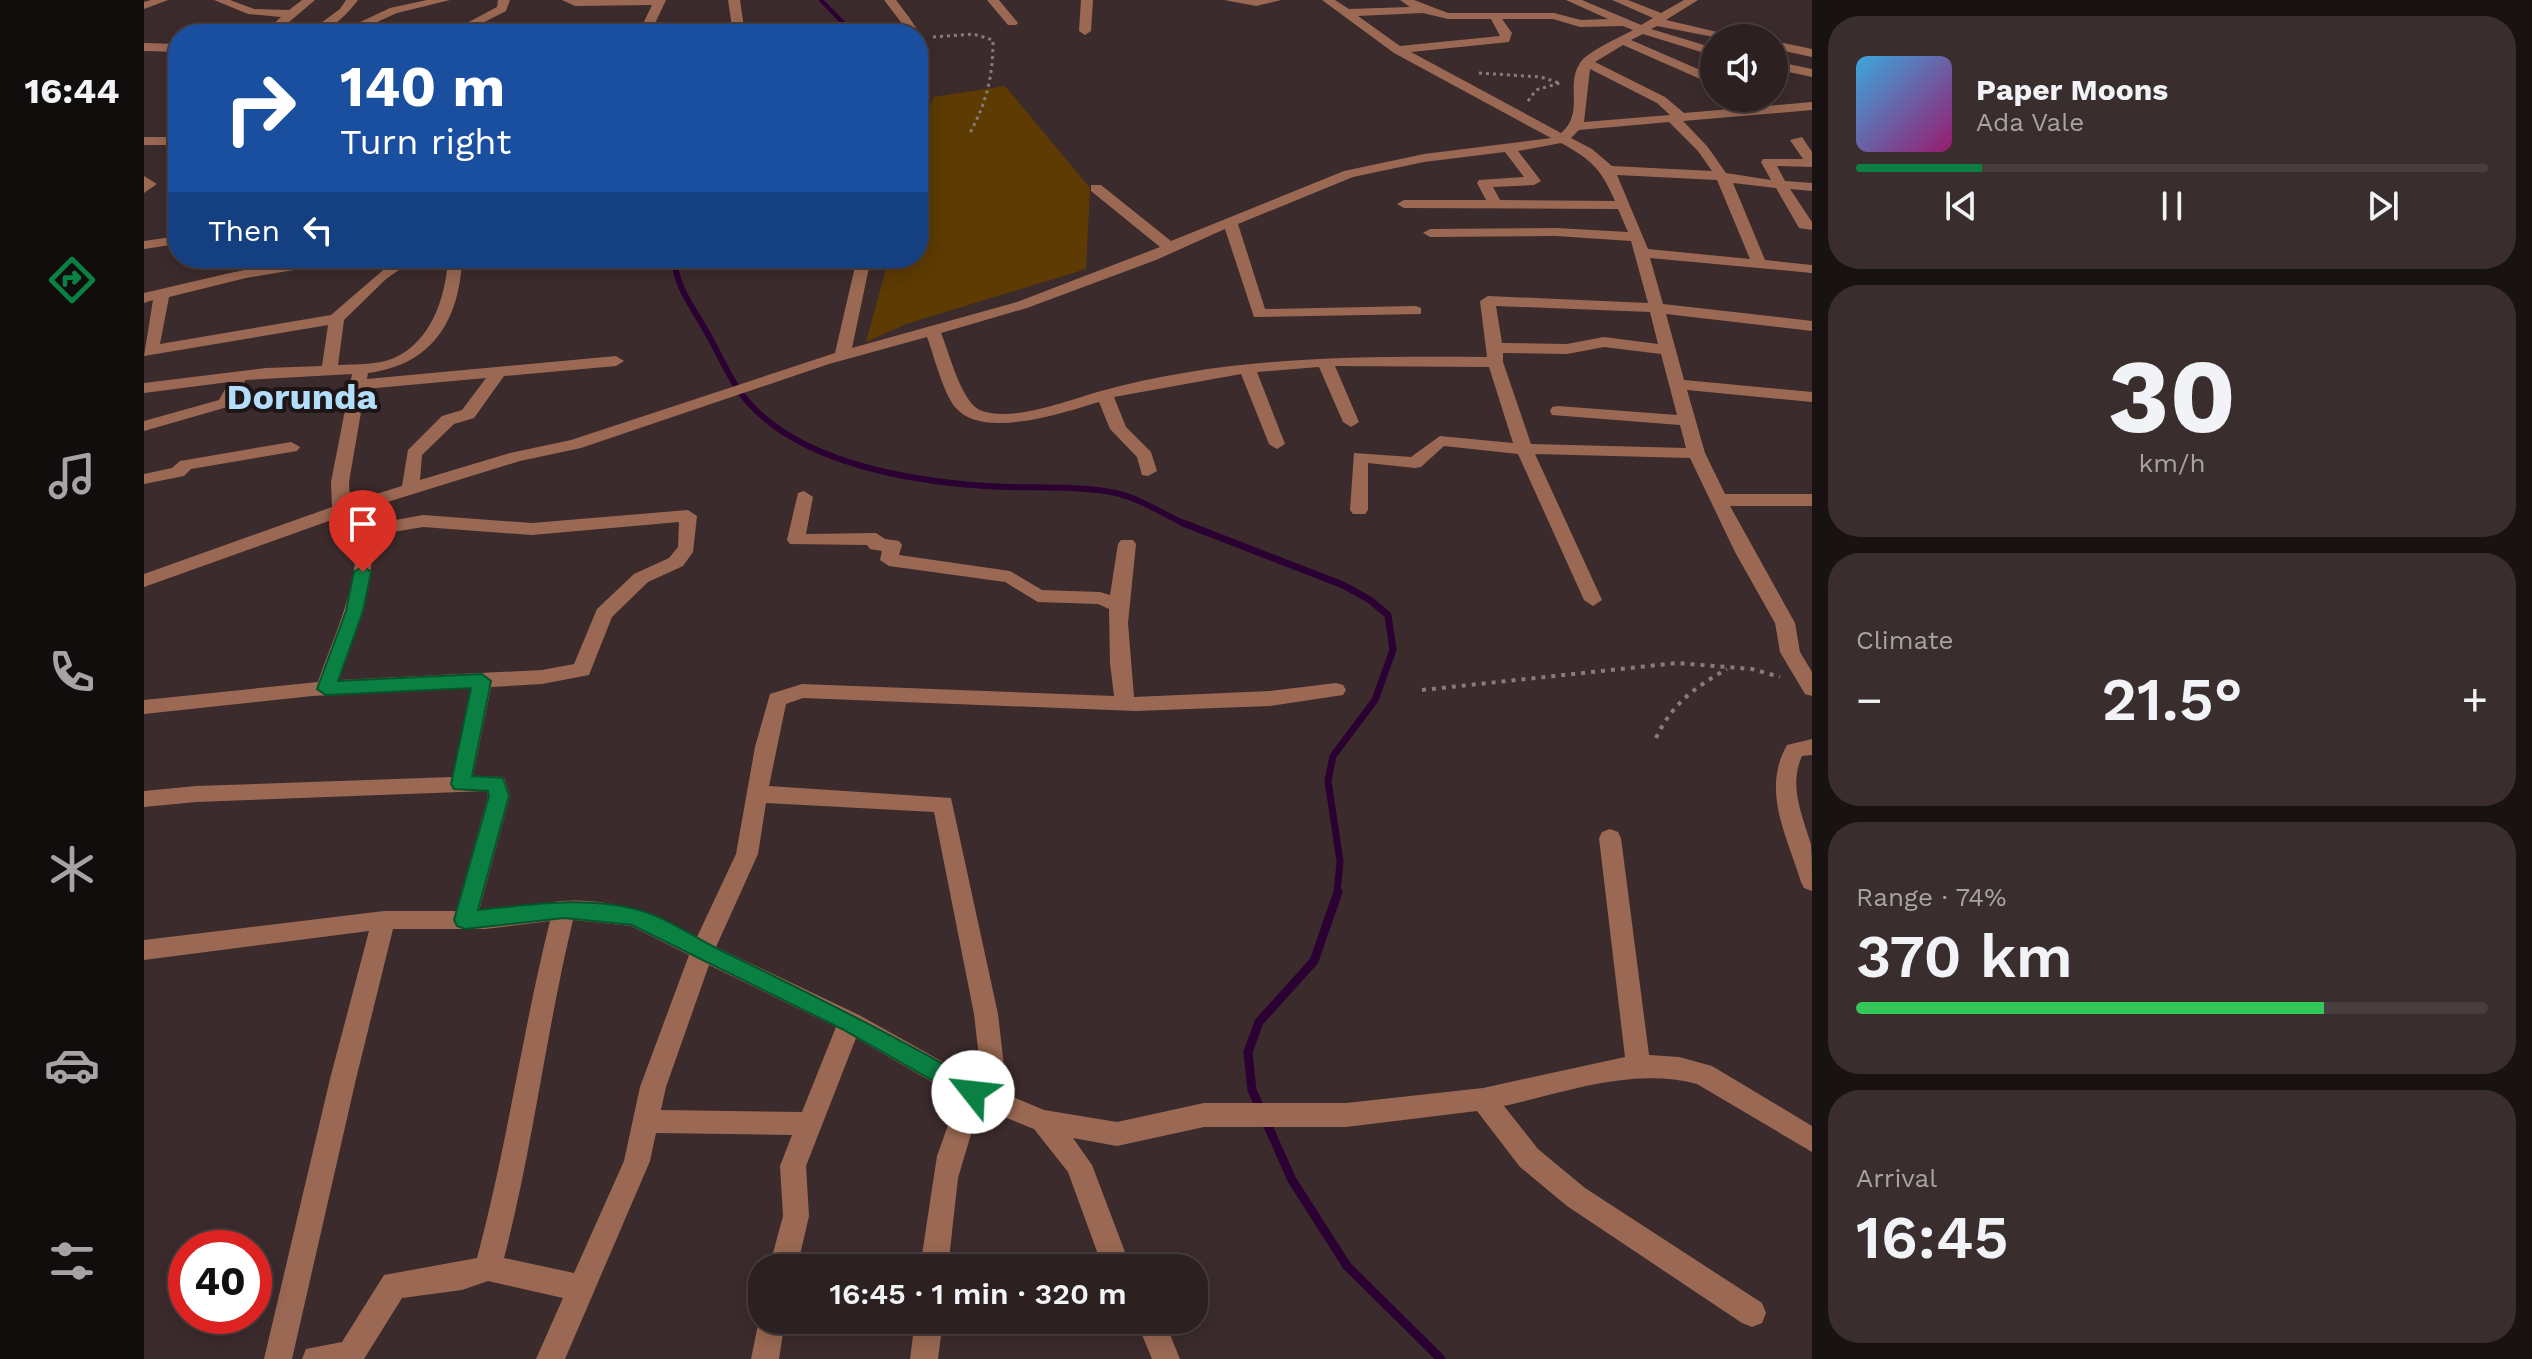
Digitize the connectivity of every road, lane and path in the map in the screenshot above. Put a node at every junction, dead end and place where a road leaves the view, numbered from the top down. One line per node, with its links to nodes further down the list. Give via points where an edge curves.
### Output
1 (162, 0): 21 (street)
2 (220, 0): 25 (street, via 252,12)
3 (309, 0): 25 (street)
4 (352, 0): 32 (street)
5 (444, 0): 33 (street, via 394,10)
6 (504, 0): 34 (street, via 502,9)
7 (568, 0): 18 (street)
8 (734, 0): 36 (street)
9 (890, 0): 37 (street)
10 (993, 0): 30 (street)
11 (1087, 0): 40 (street)
12 (1230, 0): 13 (street)
13 (1275, 0)
14 (1328, 0): 24 (street)
15 (1406, 0): 23 (street)
16 (1572, 0): 29 (street)
17 (1618, 0): 28 (street)
18 (660, 1): 35 (street)
19 (1682, 2): 28 (street)
20 (1531, 4): 26 (street)
21 (144, 6)
22 (1448, 8): 23 (street)
23 (1423, 10): 24 (street); 27 (street)
24 (1345, 13): 48 (street)
25 (291, 14): 31 (street)
26 (1554, 16): 27 (street); 29 (street, via 1580,24)
27 (1495, 17): 48 (street, via 1505,39)
28 (1659, 20): 38 (street); 39 (street)
29 (1625, 22): 39 (street)
30 (1012, 23)
31 (280, 24)
32 (324, 24)
33 (363, 24)
34 (472, 24)
35 (649, 24)
36 (738, 24)
37 (909, 24)
38 (1700, 29)
39 (1642, 30): 42 (street); 45 (street)
40 (1085, 31)
41 (928, 36): 63 (path, via 973,34 993,40 993,76)
42 (1623, 41): 50 (street); 55 (street)
43 (144, 47): 44 (street)
44 (168, 48)
45 (1700, 48)
46 (1788, 48): 49 (street)
47 (168, 50): 51 (street)
48 (1398, 50): 54 (street)
49 (1812, 53)
50 (1586, 62): 56 (street); 62 (street, via 1661,100)
51 (144, 64)
52 (1788, 68): 53 (street)
53 (1812, 73)
54 (1441, 74): 57 (path, via 1520,75); 60 (street)
55 (1700, 75)
56 (1582, 77): 57 (path); 64 (street, via 1580,119)
57 (1559, 83): 60 (path, via 1536,90)
58 (1812, 106): 59 (street)
59 (1788, 108)
60 (1512, 110): 64 (street)
61 (1740, 112): 62 (street)
62 (1677, 118): 64 (street); 71 (street)
63 (970, 133)
64 (1568, 133): 68 (street, via 1541,146); 70 (street)
65 (168, 140): 67 (street)
66 (1797, 140): 69 (street)
67 (144, 142)
68 (1510, 150): 76 (street, via 1534,181 1484,183); 78 (street, via 1372,167)
69 (1812, 163): 72 (street, via 1768,162)
70 (1608, 170): 71 (street); 77 (street)
71 (1722, 176): 72 (street); 85 (street)
72 (1780, 184): 73 (street); 79 (street, via 1804,225)
73 (1812, 187)
74 (1096, 188): 84 (street)
75 (1404, 204): 76 (street)
76 (1496, 205): 77 (street)
77 (1625, 205): 83 (street)
78 (1231, 224): 84 (street); 94 (street, via 1259,314)
79 (1812, 226)
80 (1430, 233): 83 (street, via 1556,232)
81 (168, 241): 82 (street)
82 (144, 245)
83 (1639, 245): 85 (street); 93 (street)
84 (1170, 248): 97 (street, via 1022,305)
85 (1759, 263): 90 (street)
86 (258, 268): 91 (street)
87 (393, 268): 95 (street)
88 (454, 268): 108 (street, via 451,298 428,337 398,362)
89 (862, 268): 100 (street)
90 (1812, 269)
91 (162, 295): 92 (street); 99 (street)
92 (144, 298)
93 (1655, 308): 96 (street); 98 (street); 101 (street, via 1488,301)
94 (1416, 311)
95 (336, 319): 99 (street); 104 (street)
96 (1812, 326)
97 (932, 330): 100 (street); 111 (street, via 961,404 978,417 1009,418)
98 (1667, 350): 101 (street, via 1604,342 1567,349 1500,348); 109 (street)
99 (148, 351)
100 (842, 357): 123 (street, via 575,444)
101 (1495, 357): 103 (street); 119 (street)
102 (616, 361): 106 (street)
103 (1325, 362): 105 (street); 115 (street)
104 (330, 369): 107 (street); 108 (street)
105 (1248, 370): 111 (street); 117 (street)
106 (499, 372): 108 (street); 123 (street, via 468,414 448,420 414,454)
107 (238, 376): 110 (street); 116 (street, via 225,403)
108 (359, 376): 127 (street, via 340,482)
109 (1680, 384): 112 (street); 114 (street)
110 (144, 388)
111 (1105, 395): 121 (street, via 1118,429 1145,456)
112 (1812, 397)
113 (1558, 411): 114 (street)
114 (1688, 421): 120 (street)
115 (1351, 422)
116 (144, 426)
117 (1277, 444)
118 (291, 447): 122 (street, via 186,465 178,472)
119 (1524, 449): 120 (street); 128 (street, via 1440,441 1415,463 1360,457); 132 (street)
120 (1696, 453): 125 (street)
121 (1148, 471)
122 (144, 479)
123 (411, 488): 127 (street)
124 (804, 497): 133 (street, via 796,540 876,539 876,545 893,545 889,560 1010,577 1038,596 1100,598)
125 (1721, 500): 126 (street); 136 (street, via 1785,623 1790,652)
126 (1812, 500)
127 (349, 507): 129 (street); 131 (street)
128 (1359, 510)
129 (366, 531): 135 (street, via 423,521 532,529 688,516 687,548 676,562 641,578 604,614 582,670); 137 (street, via 354,611)
130 (1127, 544): 133 (street)
131 (144, 581)
132 (1593, 600)
133 (1118, 605): 140 (street)
134 (1729, 667): 136 (path); 139 (path, via 1677,663); 142 (path, via 1668,711)
135 (482, 681): 137 (street); 144 (street)
136 (1811, 686)
137 (326, 689): 141 (street)
138 (1336, 690): 140 (street, via 1288,698)
139 (1422, 690)
140 (1125, 702): 145 (street, via 802,691 777,699)
141 (144, 707)
142 (1656, 738)
143 (1812, 747): 148 (street, via 1794,750 1787,760 1785,794)
144 (461, 784): 146 (street); 151 (street, via 496,783 499,796)
145 (757, 794): 153 (street, via 747,854); 156 (street, via 943,804 986,1014 992,1066)
146 (144, 799)
147 (1610, 838): 155 (street)
148 (1811, 872)
149 (564, 910): 151 (street); 153 (street, via 633,917); 165 (street)
150 (384, 920): 151 (street); 152 (street); 171 (street)
151 (465, 920)
152 (144, 950)
153 (702, 951): 154 (street); 158 (street)
154 (850, 1022): 156 (street); 160 (street)
155 (1638, 1065): 157 (street); 161 (street, via 1703,1074)
156 (980, 1095): 159 (street); 163 (street, via 958,1121)
157 (1483, 1099): 159 (street, via 1346,1115 1204,1115 1117,1134); 167 (street, via 1529,1158 1576,1197)
158 (646, 1121): 160 (street); 166 (street, via 637,1161)
159 (1043, 1121): 164 (street, via 1079,1165)
160 (809, 1124): 162 (street, via 793,1166 796,1216)
161 (1812, 1140)
162 (786, 1254)
163 (936, 1254)
164 (1112, 1254)
165 (488, 1268): 166 (street); 172 (street, via 394,1285 350,1356)
166 (580, 1288): 173 (street)
167 (1752, 1313)
168 (769, 1334): 174 (street)
169 (927, 1334): 175 (street)
170 (1156, 1334): 176 (street)
171 (278, 1359)
172 (316, 1359)
173 (550, 1359)
174 (765, 1359)
175 (924, 1359)
176 (1166, 1359)

